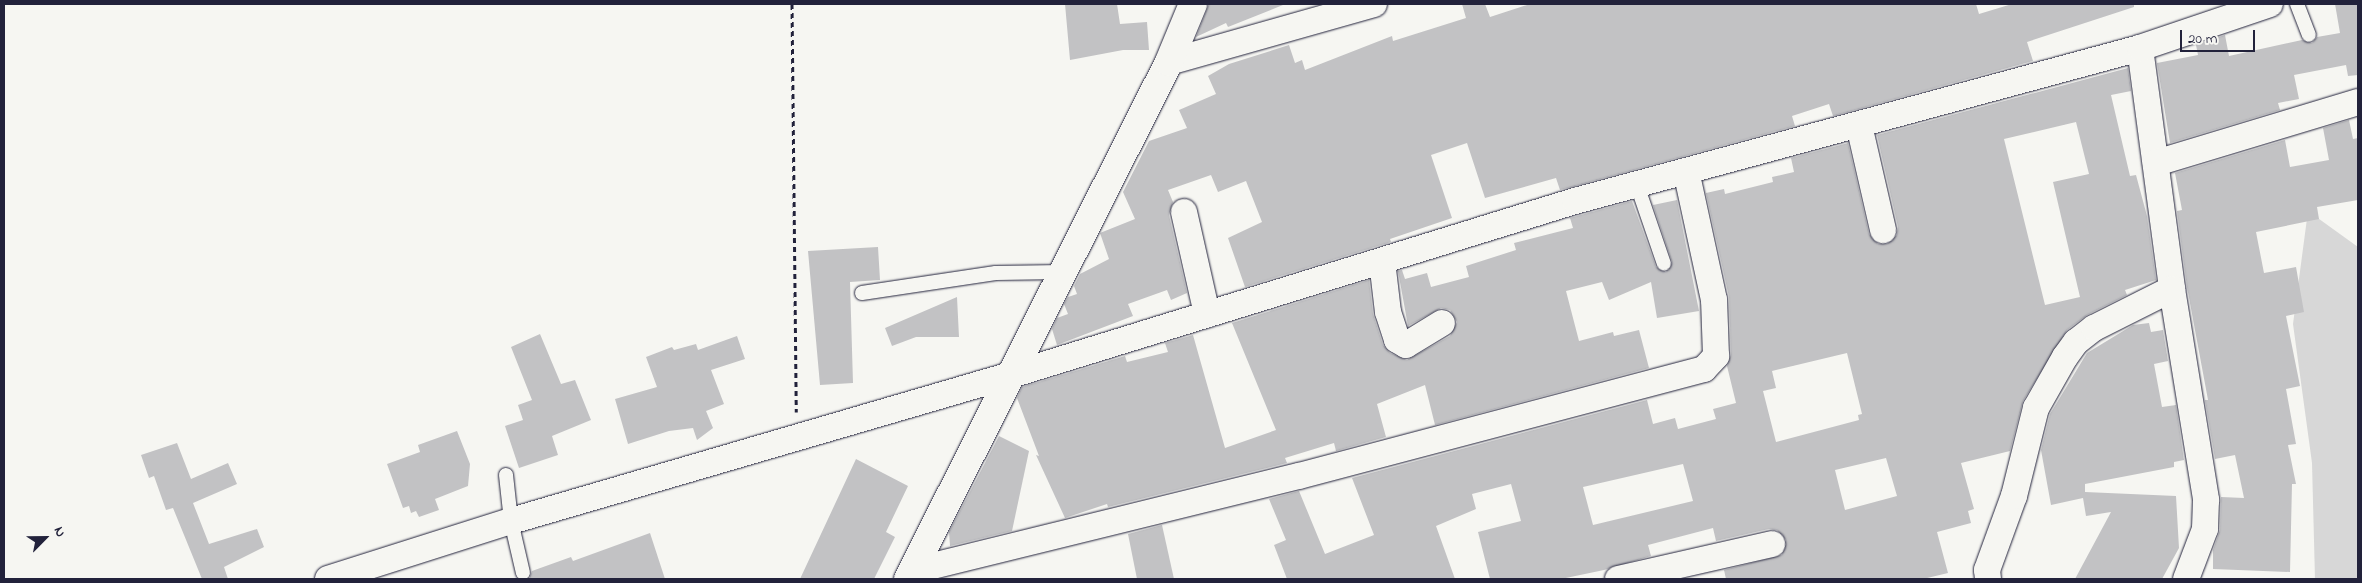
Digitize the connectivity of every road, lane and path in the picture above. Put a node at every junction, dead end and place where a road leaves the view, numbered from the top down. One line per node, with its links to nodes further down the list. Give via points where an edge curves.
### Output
1 (792, 4): 24 (path)
2 (1193, 4): 8 (street)
3 (1374, 4): 8 (street)
4 (2270, 4): 7 (street)
5 (2297, 4): 6 (lane)
6 (2309, 35)
7 (2140, 48): 10 (street); 11 (street)
8 (1169, 62): 18 (street)
9 (2358, 102): 11 (street)
10 (1860, 125): 12 (street); 15 (street)
11 (2156, 163): 19 (street)
12 (1686, 172): 13 (street); 29 (street, via 1714,300 1716,356 1704,369)
13 (1637, 185): 16 (street); 17 (lane)
14 (1184, 212): 21 (street)
15 (1883, 230)
16 (1382, 262): 21 (street); 22 (street, via 1388,312 1398,340 1406,345)
17 (1664, 264)
18 (1062, 272): 20 (lane, via 996,273); 23 (street)
19 (2172, 289): 32 (street, via 2094,328 2076,342 2065,357 2036,408 2014,496 1987,570); 33 (street, via 2206,500 2205,529)
20 (862, 293)
21 (1207, 314): 23 (street)
22 (1442, 323)
23 (1010, 375): 24 (street); 29 (street)
24 (796, 438): 26 (street)
25 (506, 475): 26 (lane)
26 (511, 521): 28 (lane); 30 (street)
27 (1772, 544): 31 (street)
28 (522, 573)
29 (910, 575)
30 (328, 579)
31 (1618, 579)
32 (1988, 579)
33 (2186, 579)

